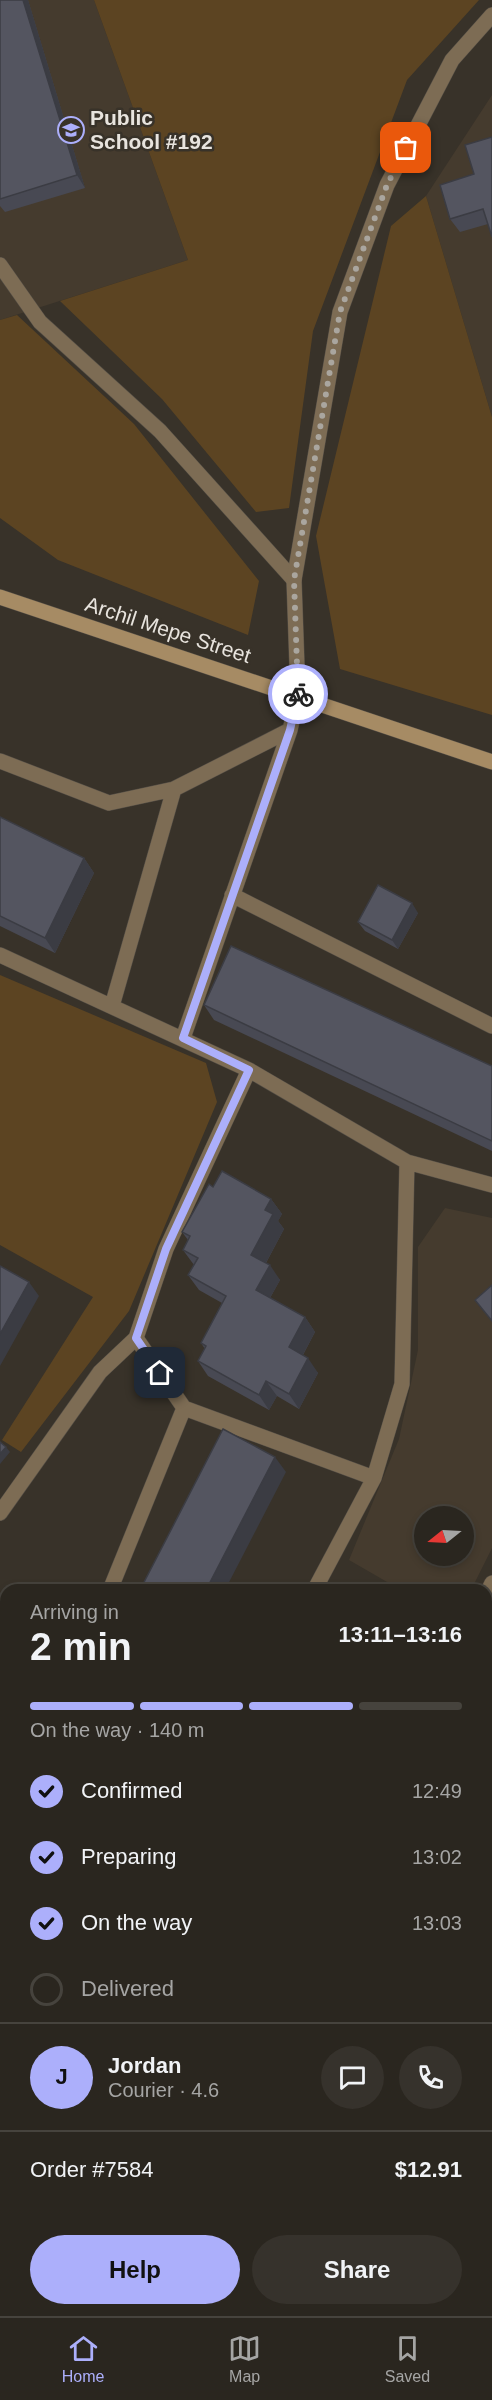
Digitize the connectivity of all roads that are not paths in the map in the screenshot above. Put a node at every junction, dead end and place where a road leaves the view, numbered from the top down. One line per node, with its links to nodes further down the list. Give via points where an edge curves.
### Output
1 (492, 15): 3 (street, via 452,60 387,185 340,312)
2 (0, 265): 3 (street, via 40,322 160,431)
3 (294, 580): 5 (street)
4 (0, 597): 5 (street, Archil Mepe Street)
5 (298, 695): 6 (street); 8 (street, Archil Mepe Street)
6 (290, 730): 9 (street); 10 (street)
7 (0, 761): 9 (street, via 110,803)
8 (492, 762)
9 (174, 789): 12 (street)
10 (232, 895): 13 (street); 14 (street)
11 (0, 955): 12 (street)
12 (112, 1006): 14 (street)
13 (492, 1026)
14 (183, 1038): 15 (street)
15 (249, 1070): 16 (street); 18 (street, via 166,1249)
16 (407, 1162): 17 (street); 20 (street, via 402,1384)
17 (492, 1185)
18 (136, 1338): 19 (street); 21 (street, via 100,1372)
19 (184, 1408): 20 (street); 22 (street)
20 (374, 1478): 23 (street)
21 (0, 1513)
22 (112, 1584)
23 (321, 1584)

